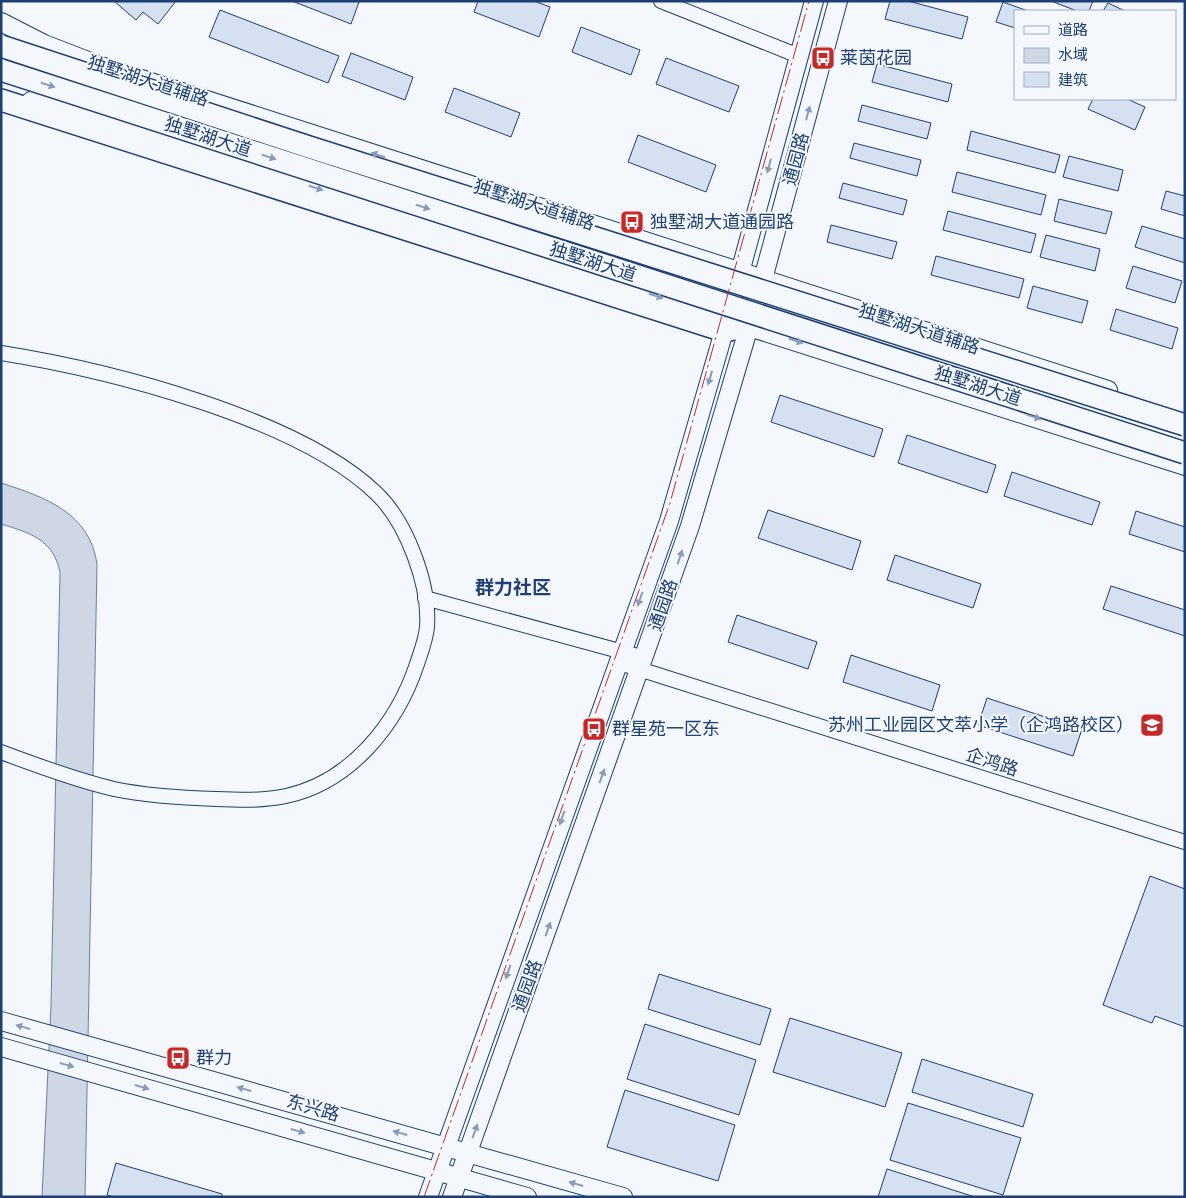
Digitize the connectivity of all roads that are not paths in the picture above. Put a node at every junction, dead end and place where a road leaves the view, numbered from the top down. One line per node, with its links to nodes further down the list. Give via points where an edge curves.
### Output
1 (661, 1): 7 (street)
2 (814, 1): 7 (main road, 通园路)
3 (838, 1): 15 (main road, 通园路, one-way to 3)
4 (1, 22): 5 (main road, 独墅湖大道辅路)
5 (44, 44): 6 (main road, via 16,42); 14 (main road, 独墅湖大道辅路, one-way to 5, via 110,69)
6 (1, 46): 21 (highway, 独墅湖大道, bridge)
7 (799, 56): 14 (main road, 通园路, one-way to 14)
8 (1, 70): 22 (highway, 独墅湖大道, one-way to 22, bridge)
9 (1, 94): 11 (main road, one-way to 11, via 79,113)
10 (1, 100): 11 (highway)
11 (471, 244): 12 (main road); 13 (highway); 16 (main road, via 518,230)
12 (543, 260): 13 (highway); 18 (main road, one-way to 18)
13 (509, 263): 18 (highway)
14 (740, 272): 15 (main road, 独墅湖大道辅路); 16 (main road, 通园路)
15 (763, 279): 17 (main road, 通园路); 20 (main road, 独墅湖大道辅路)
16 (733, 299): 17 (main road); 18 (main road, 通园路)
17 (753, 316): 18 (highway); 23 (main road, one-way to 23); 26 (main road, 通园路, one-way to 17, via 690,526)
18 (726, 325): 25 (main road, 通园路, one-way to 25, via 669,521)
19 (1, 352): 24 (street, via 97,373 197,401 254,422 338,463 379,495 400,524 415,559)
20 (1185, 414)
21 (1185, 425)
22 (1185, 453)
23 (1185, 466)
24 (425, 598): 25 (street, 企鸿路); 27 (street, via 426,635 400,706 385,728 349,765 318,784 286,796 236,800 176,798 99,785)
25 (619, 656): 26 (street, 企鸿路); 31 (main road, 通园路, one-way to 31)
26 (643, 664): 28 (street, 企鸿路); 32 (main road, 通园路, one-way to 26)
27 (1, 752)
28 (1185, 842)
29 (1, 1021): 31 (main road, 东兴路, one-way to 29)
30 (1, 1047): 33 (main road, 东兴路, one-way to 33)
31 (447, 1146): 32 (main road, 东兴路); 33 (main road, 通园路)
32 (467, 1153): 34 (main road, 通园路); 38 (main road, 东兴路, one-way to 32)
33 (438, 1171): 34 (main road, 东兴路); 35 (main road, 通园路)
34 (459, 1177): 36 (main road, 通园路); 37 (main road, 东兴路)
35 (428, 1197)
36 (452, 1197)
37 (527, 1197)
38 (623, 1197)

